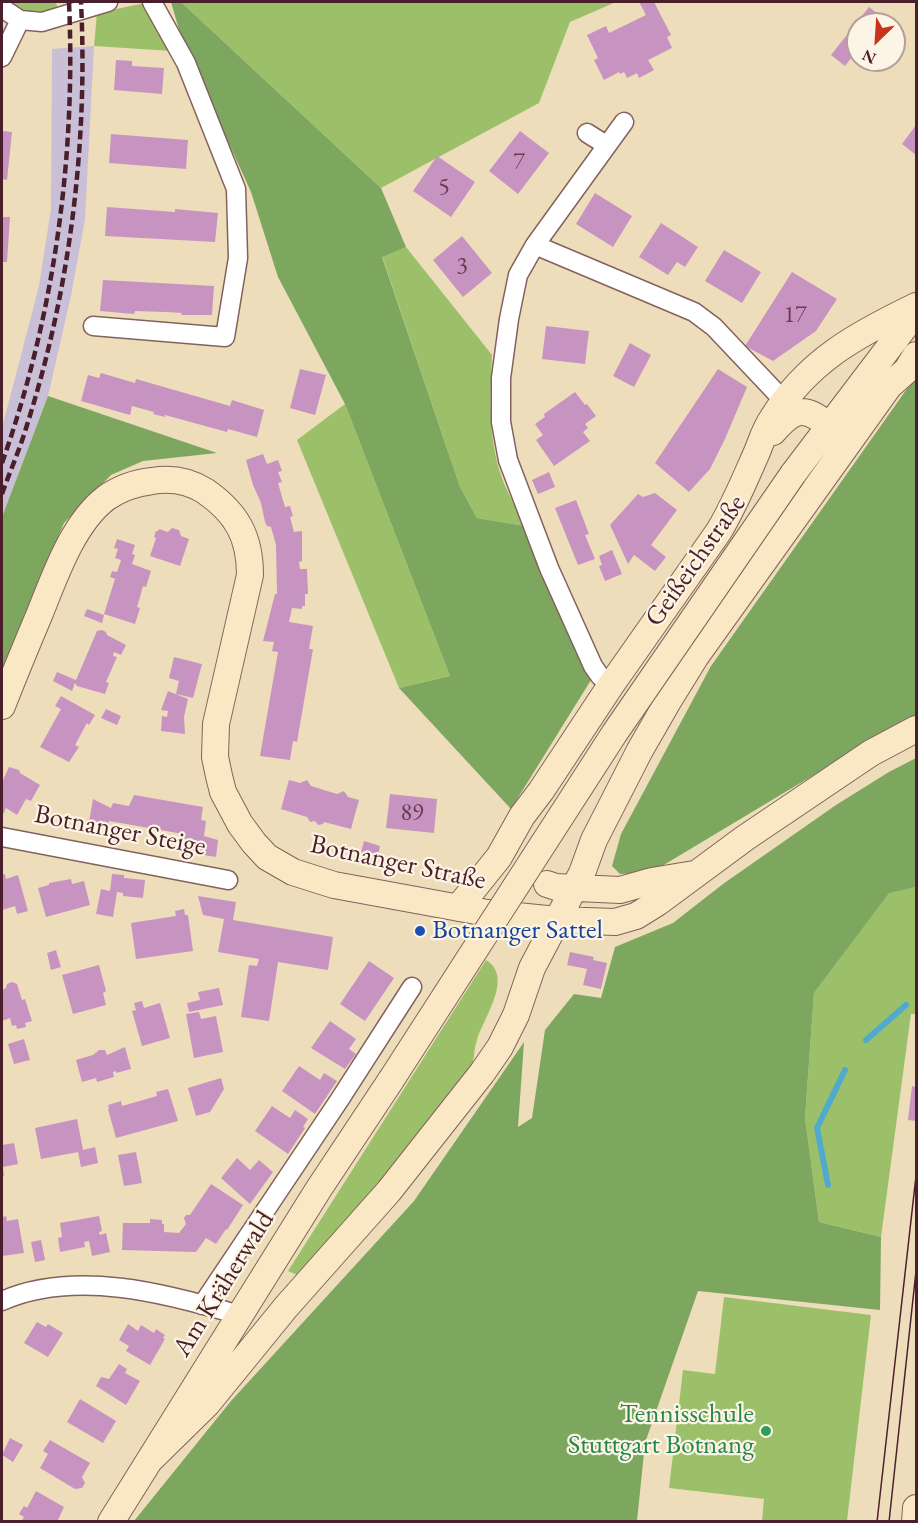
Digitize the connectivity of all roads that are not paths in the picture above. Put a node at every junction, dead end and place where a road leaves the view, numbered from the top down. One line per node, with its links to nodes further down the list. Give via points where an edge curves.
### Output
1 (108, 2): 4 (street, via 42,22)
2 (152, 2): 12 (street, via 186,63 236,189 238,258 225,338)
3 (2, 8): 4 (street)
4 (20, 20): 5 (street)
5 (2, 57)
6 (624, 122): 8 (street)
7 (587, 133): 8 (street)
8 (606, 145): 9 (street)
9 (535, 245): 14 (street, via 694,312 714,327); 17 (street, via 519,275 509,320 501,378 501,422 508,460 549,568 593,666)
10 (916, 306): 14 (main road, Geißeichstraße, via 843,344)
11 (916, 312): 15 (main road, Geißeichstraße)
12 (93, 326)
13 (916, 355): 26 (main road, Geißeichstraße, via 907,370 889,386 690,665 640,750)
14 (784, 401): 16 (main road, Geißeichstraße)
15 (829, 426): 16 (main road, via 812,414 795,412); 30 (main road, Geißeichstraße, bridge, via 614,734)
16 (759, 446): 17 (main road, Geißeichstraße, via 719,531)
17 (611, 685): 20 (main road, Geißeichstraße)
18 (2, 706): 27 (main road, Botnanger Straße, via 59,568 92,512 112,494 139,482 164,479 199,487 230,512 243,531 250,554 248,593 216,724 219,776 240,824 267,857 292,872 333,885)
19 (916, 729): 23 (main road, Botnanger Straße, via 870,753)
20 (541, 791): 22 (main road, Geißeichstraße); 25 (main road, Geißeichstraße, via 538,858)
21 (2, 837): 24 (street, Botnanger Steige)
22 (499, 857): 27 (main road, Geißeichstraße); 28 (main road, via 502,896)
23 (700, 872): 26 (main road, via 620,890); 28 (main road, Botnanger Straße, via 636,916 615,922)
24 (228, 880)
25 (547, 884): 26 (main road); 28 (main road, Geißeichstraße)
26 (574, 888): 28 (main road, Geißeichstraße)
27 (458, 908): 28 (main road, Botnanger Straße)
28 (534, 918): 33 (main road, Geißeichstraße, via 532,968 500,1047 454,1112 389,1191)
29 (412, 987): 32 (street, Am Kräherwald)
30 (391, 1080): 34 (main road, Am Kräherwald)
31 (2, 1301): 32 (street, via 22,1292 84,1286 123,1289)
32 (202, 1305): 34 (street)
33 (286, 1307): 34 (main road, via 258,1319); 35 (main road, via 207,1404)
34 (239, 1315): 35 (main road, Am Kräherwald)
35 (150, 1460): 37 (main road, Am Kräherwald)
36 (916, 1508): 38 (main road)
37 (111, 1521)
38 (915, 1521)

